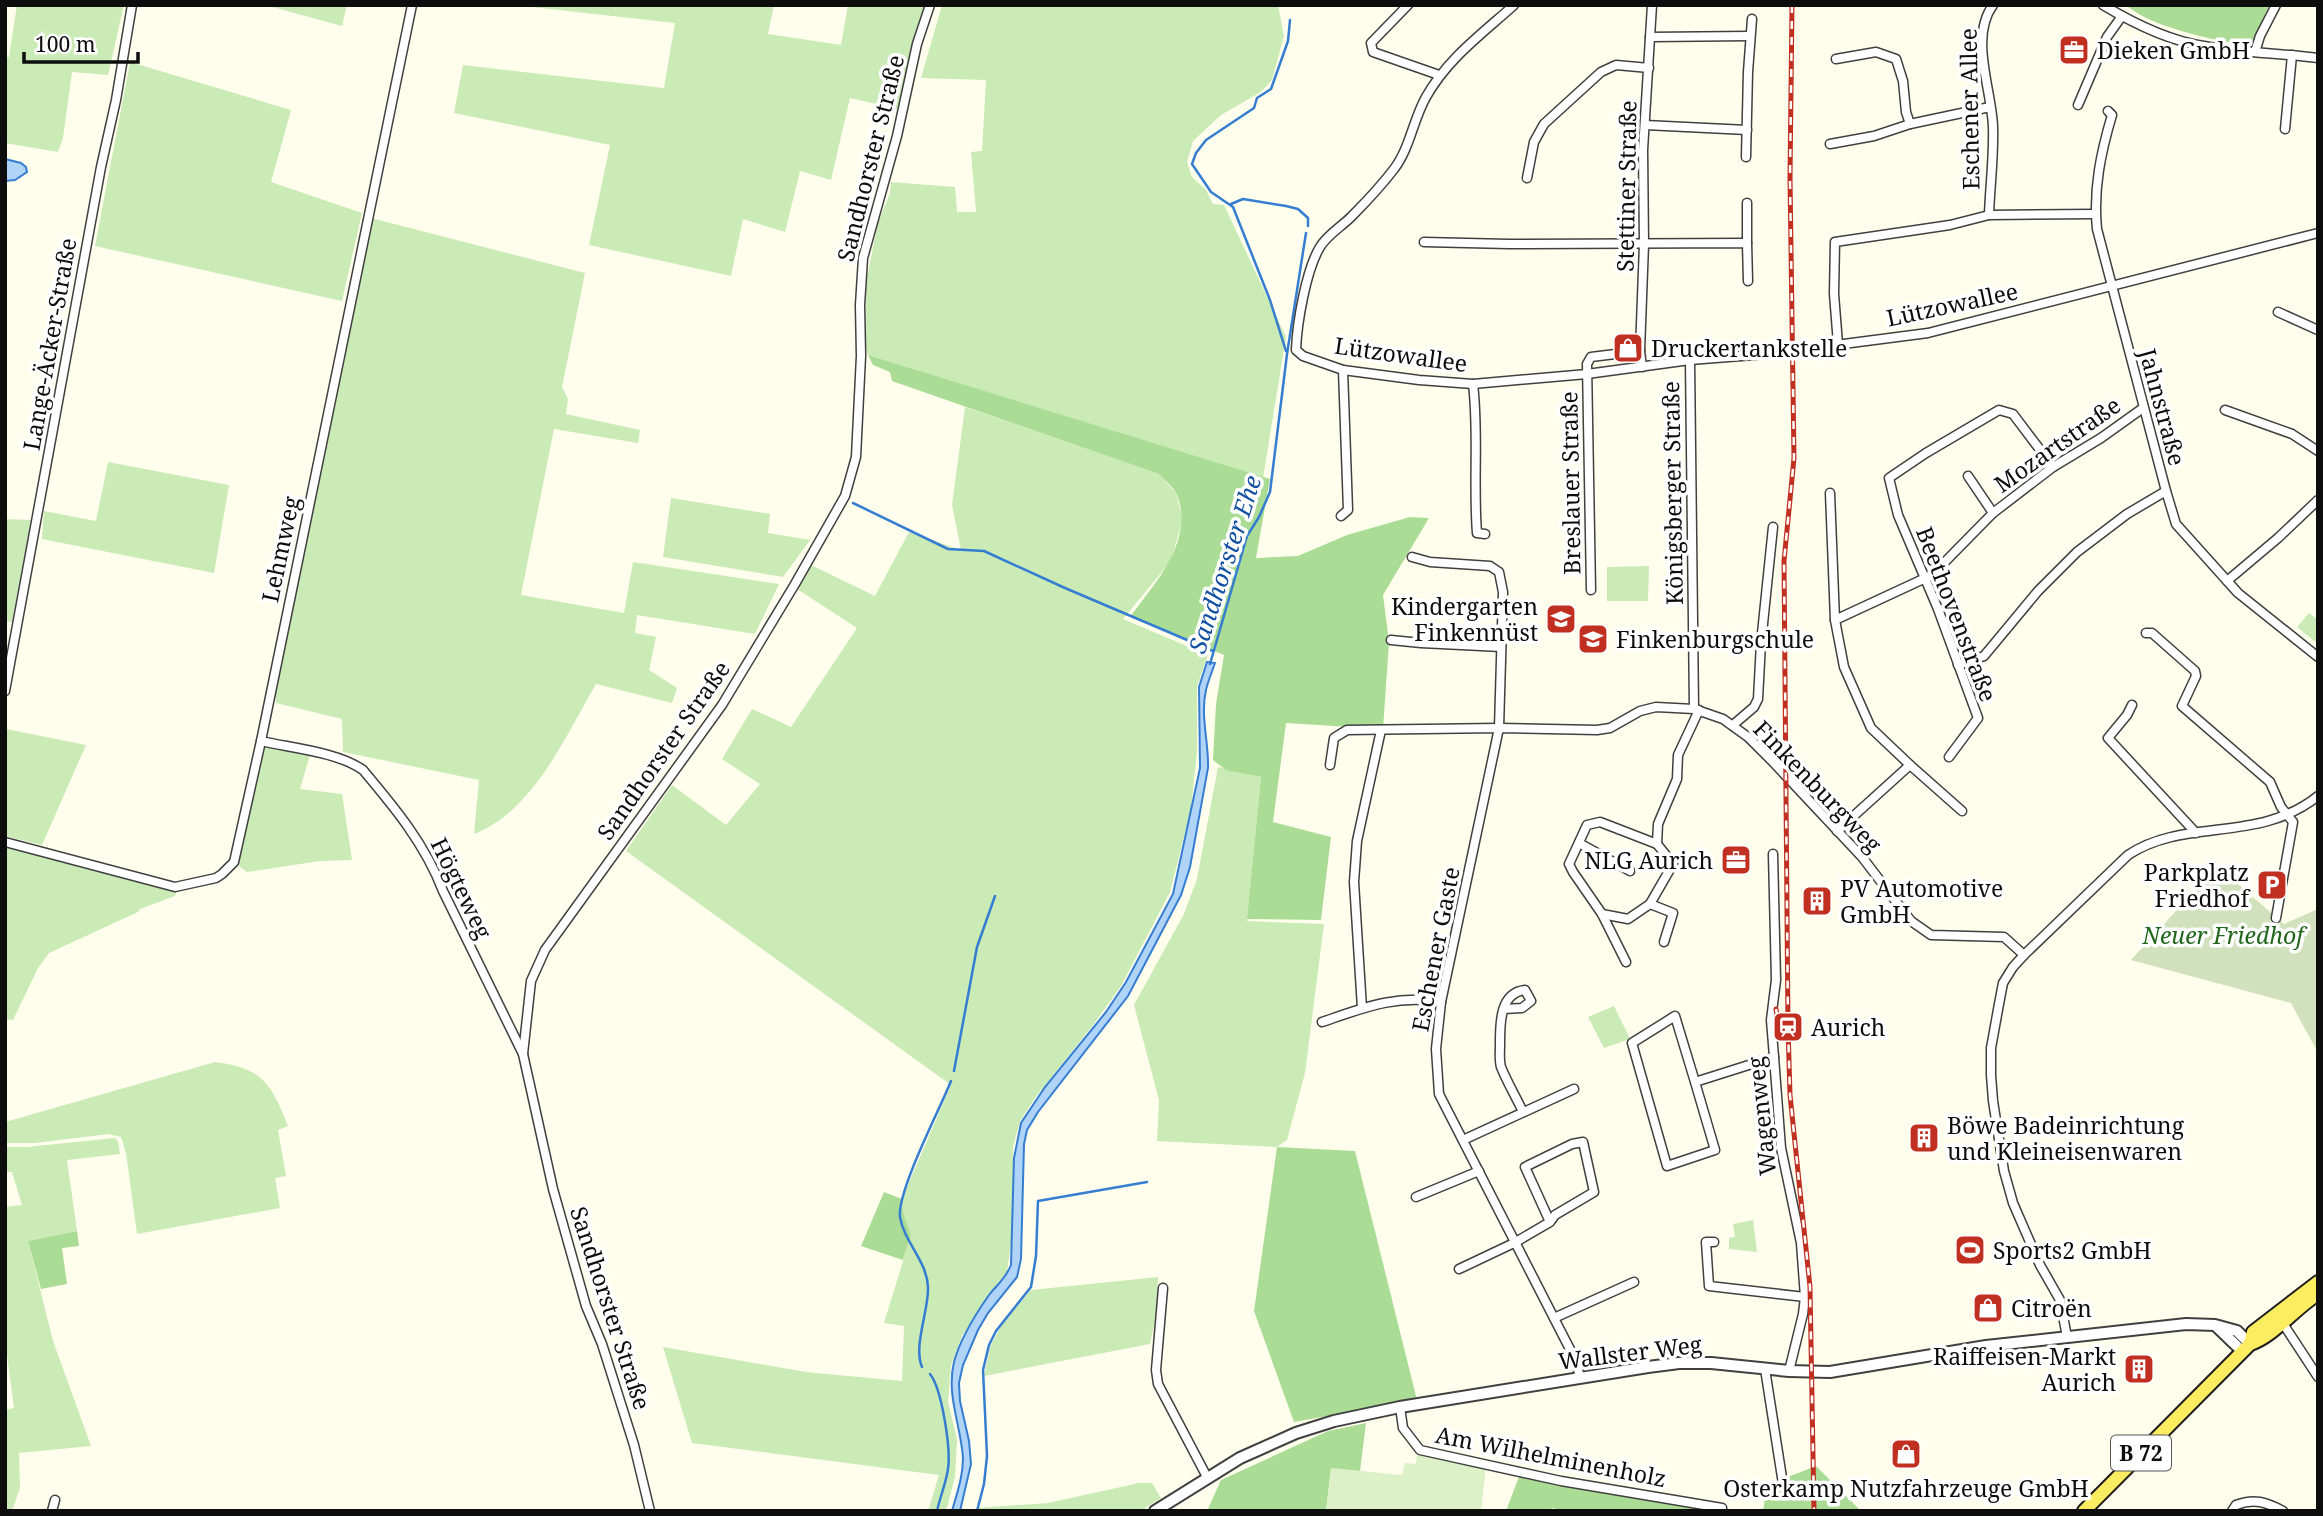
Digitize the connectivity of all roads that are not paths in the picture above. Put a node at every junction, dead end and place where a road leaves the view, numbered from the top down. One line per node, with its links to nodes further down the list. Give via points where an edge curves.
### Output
1 (132, 5): 72 (street, Lange-Äcker-Straße)
2 (412, 5): 78 (street, Lehmweg)
3 (930, 5): 102 (street, Sandhorster Straße, via 863,258 856,457 845,496 722,705 545,950 531,981)
4 (1408, 5): 13 (street)
5 (1514, 5): 21 (street)
6 (1652, 5): 15 (street, Stettiner Straße)
7 (1993, 5): 23 (street, Eschener Allee, via 1982,33)
8 (2103, 5): 11 (street)
9 (2276, 5): 16 (street)
10 (1396, 6): 13 (street)
11 (2122, 16): 16 (street, via 2179,40); 22 (street, via 2107,37)
12 (1752, 19): 14 (street)
13 (1392, 21): 21 (street, via 1371,43 1373,52)
14 (1750, 36): 15 (street); 28 (street)
15 (1650, 37): 20 (street, Stettiner Straße)
16 (2255, 52): 17 (street)
17 (2292, 55): 19 (street); 27 (street)
18 (1836, 58): 25 (street, via 1876,52 1896,59)
19 (2318, 58)
20 (1649, 68): 26 (street, Stettiner Straße); 31 (street, via 1616,65 1601,72 1545,124 1534,142)
21 (1439, 75): 47 (street, Lützowallee, via 1398,163 1321,246 1303,300 1296,350)
22 (2078, 104)
23 (1990, 107): 25 (street); 34 (street, Eschener Allee)
24 (2108, 111): 33 (street, Jahnstraße, via 2112,115 2102,151)
25 (1910, 124): 29 (street)
26 (1645, 125): 28 (street); 38 (street, Stettiner Straße)
27 (2285, 129)
28 (1747, 130): 30 (street)
29 (1830, 144)
30 (1746, 157)
31 (1527, 178)
32 (1747, 203): 37 (street)
33 (2095, 214): 34 (street); 40 (street, Jahnstraße)
34 (1989, 215): 43 (street, via 1835,242)
35 (2318, 233): 40 (street, Lützowallee)
36 (1424, 242): 38 (street)
37 (1747, 243): 38 (street); 39 (street)
38 (1644, 244): 44 (street, Stettiner Straße)
39 (1748, 281)
40 (2111, 287): 43 (street, Lützowallee, via 1928,333); 50 (street, Jahnstraße)
41 (2278, 312): 42 (street)
42 (2318, 330)
43 (1838, 344): 45 (street, Lützowallee)
44 (1640, 352): 46 (street, Stettiner Straße); 48 (street, via 1591,357)
45 (1690, 360): 46 (street, Lützowallee); 74 (street, Königsberger Straße)
46 (1642, 367): 48 (street, Lützowallee)
47 (1343, 370): 49 (street, Lützowallee); 59 (street, via 1348,510)
48 (1587, 374): 49 (street, Lützowallee); 65 (street, Breslauer Straße)
49 (1473, 384): 61 (street, via 1477,533)
50 (2143, 408): 53 (street, Mozartstraße); 55 (street, Jahnstraße)
51 (2225, 410): 52 (street, via 2292,434)
52 (2318, 451)
53 (2053, 467): 58 (street, Mozartstraße); 63 (street, Beethovenstraße, via 2013,414 1999,410 1889,478 1893,501)
54 (1968, 476): 58 (street, Mozartstraße)
55 (2166, 491): 64 (street, Jahnstraße, via 2178,526); 71 (street, via 2077,552 1984,656)
56 (1830, 493): 66 (street)
57 (2318, 500): 64 (street)
58 (1993, 513): 63 (street, Mozartstraße)
59 (1341, 516)
60 (1773, 527): 75 (street, via 1758,699)
61 (1485, 534)
62 (1412, 557): 69 (street, Eschener Gaste, via 1484,565 1499,572)
63 (1924, 579): 66 (street, Mozartstraße); 71 (street, Beethovenstraße)
64 (2227, 581): 70 (street, Jahnstraße)
65 (1591, 590)
66 (1835, 620): 81 (street, via 1844,667 1871,728)
67 (2146, 633): 84 (street, via 2152,632 2195,671 2182,706 2270,782)
68 (1391, 639): 69 (street)
69 (1501, 647): 76 (street, Eschener Gaste)
70 (2318, 657)
71 (1958, 665): 79 (street, Beethovenstraße, via 1978,718)
72 (5, 691)
73 (2132, 705): 86 (street, via 2108,738)
74 (1696, 709): 75 (street, Finkenburgweg); 76 (street, Finkenburgweg, via 1647,708 1602,729); 89 (street, via 1678,755 1677,779 1658,824)
75 (1733, 725): 85 (street, Finkenburgweg)
76 (1499, 728): 77 (street, Finkenburgweg); 98 (street, Eschener Gaste)
77 (1381, 730): 80 (street, Finkenburgweg, via 1347,730 1334,738); 99 (street, via 1357,841 1354,882)
78 (261, 741): 87 (street, Lehmweg, via 238,848 229,869 216,878 175,887); 102 (street, Högteweg, via 338,758 363,770 433,865)
79 (1949, 757)
80 (1330, 765)
81 (1910, 765): 83 (street); 85 (street)
82 (2318, 796): 84 (street)
83 (1962, 811)
84 (2287, 814): 86 (street, via 2253,826); 94 (street, via 2293,822)
85 (1837, 831): 96 (street, Finkenburgweg, via 1911,921 1931,935 2004,937)
86 (2196, 833): 96 (street, via 2156,840 2128,855)
87 (5, 842)
88 (1579, 843): 89 (street, via 1587,825 1600,821); 91 (street); 93 (street, via 1569,864)
89 (1657, 844): 92 (street, via 1673,864)
90 (1773, 854): 103 (street, Wagenweg)
91 (1630, 871)
92 (1650, 904): 93 (street, via 1628,919); 95 (street, via 1672,912)
93 (1602, 914): 97 (street)
94 (2276, 918)
95 (1664, 942)
96 (2024, 955): 121 (street, via 2001,992 1991,1048 1993,1098 2013,1203 2060,1300)
97 (1626, 962)
98 (1441, 1002): 99 (street, via 1396,999); 107 (street, Eschener Gaste, via 1436,1049 1439,1094)
99 (1362, 1008): 101 (street)
100 (1504, 1010): 106 (street, via 1500,1064)
101 (1322, 1022)
102 (523, 1054): 133 (street, Sandhorster Straße, via 553,1189 586,1306 634,1445)
103 (1774, 1057): 104 (street); 118 (street, Wagenweg, via 1781,1148 1801,1243)
104 (1695, 1082): 104 (street, via 1675,1016 1632,1043 1667,1166 1715,1150)
105 (1574, 1089): 106 (street)
106 (1523, 1112): 107 (street)
107 (1463, 1140): 108 (street, Eschener Gaste)
108 (1479, 1171): 109 (street); 112 (street, Eschener Gaste)
109 (1416, 1197)
110 (1550, 1222): 110 (street, via 1525,1167 1583,1142 1594,1192 1555,1214); 112 (street)
111 (1714, 1242): 118 (street, via 1706,1242 1709,1286)
112 (1514, 1243): 113 (street); 119 (street, Eschener Gaste)
113 (1459, 1269)
114 (1634, 1282): 119 (street)
115 (2318, 1282): 122 (main road, B 72, via 2253,1332)
116 (1163, 1288): 128 (street, via 1158,1384)
117 (2318, 1294): 120 (main road, B 72)
118 (1805, 1297): 124 (street, Wagenweg)
119 (1554, 1318): 126 (street, Eschener Gaste)
120 (2282, 1322): 122 (main road, B 72); 125 (street)
121 (2067, 1337): 122 (street, Wallster Weg, via 2215,1325); 124 (street, Wallster Weg, via 1849,1370)
122 (2246, 1348): 135 (main road, B 72)
123 (1765, 1369): 124 (street, Wallster Weg); 126 (street, Wallster Weg, via 1679,1363); 129 (street)
124 (1789, 1371)
125 (2318, 1377)
126 (1580, 1378): 127 (street, Wallster Weg)
127 (1400, 1407): 128 (street, Wallster Weg, via 1296,1433); 131 (street, Am Wilhelminenholz, via 1403,1428 1420,1450 1561,1481)
128 (1207, 1477): 134 (street, Wallster Weg)
129 (1783, 1484)
130 (55, 1500): 132 (street)
131 (1722, 1508)
132 (52, 1511)
133 (650, 1511)
134 (1155, 1511)
135 (2084, 1511)
136 (2232, 1511): 137 (street, via 2240,1503 2263,1501)
137 (2283, 1511)

